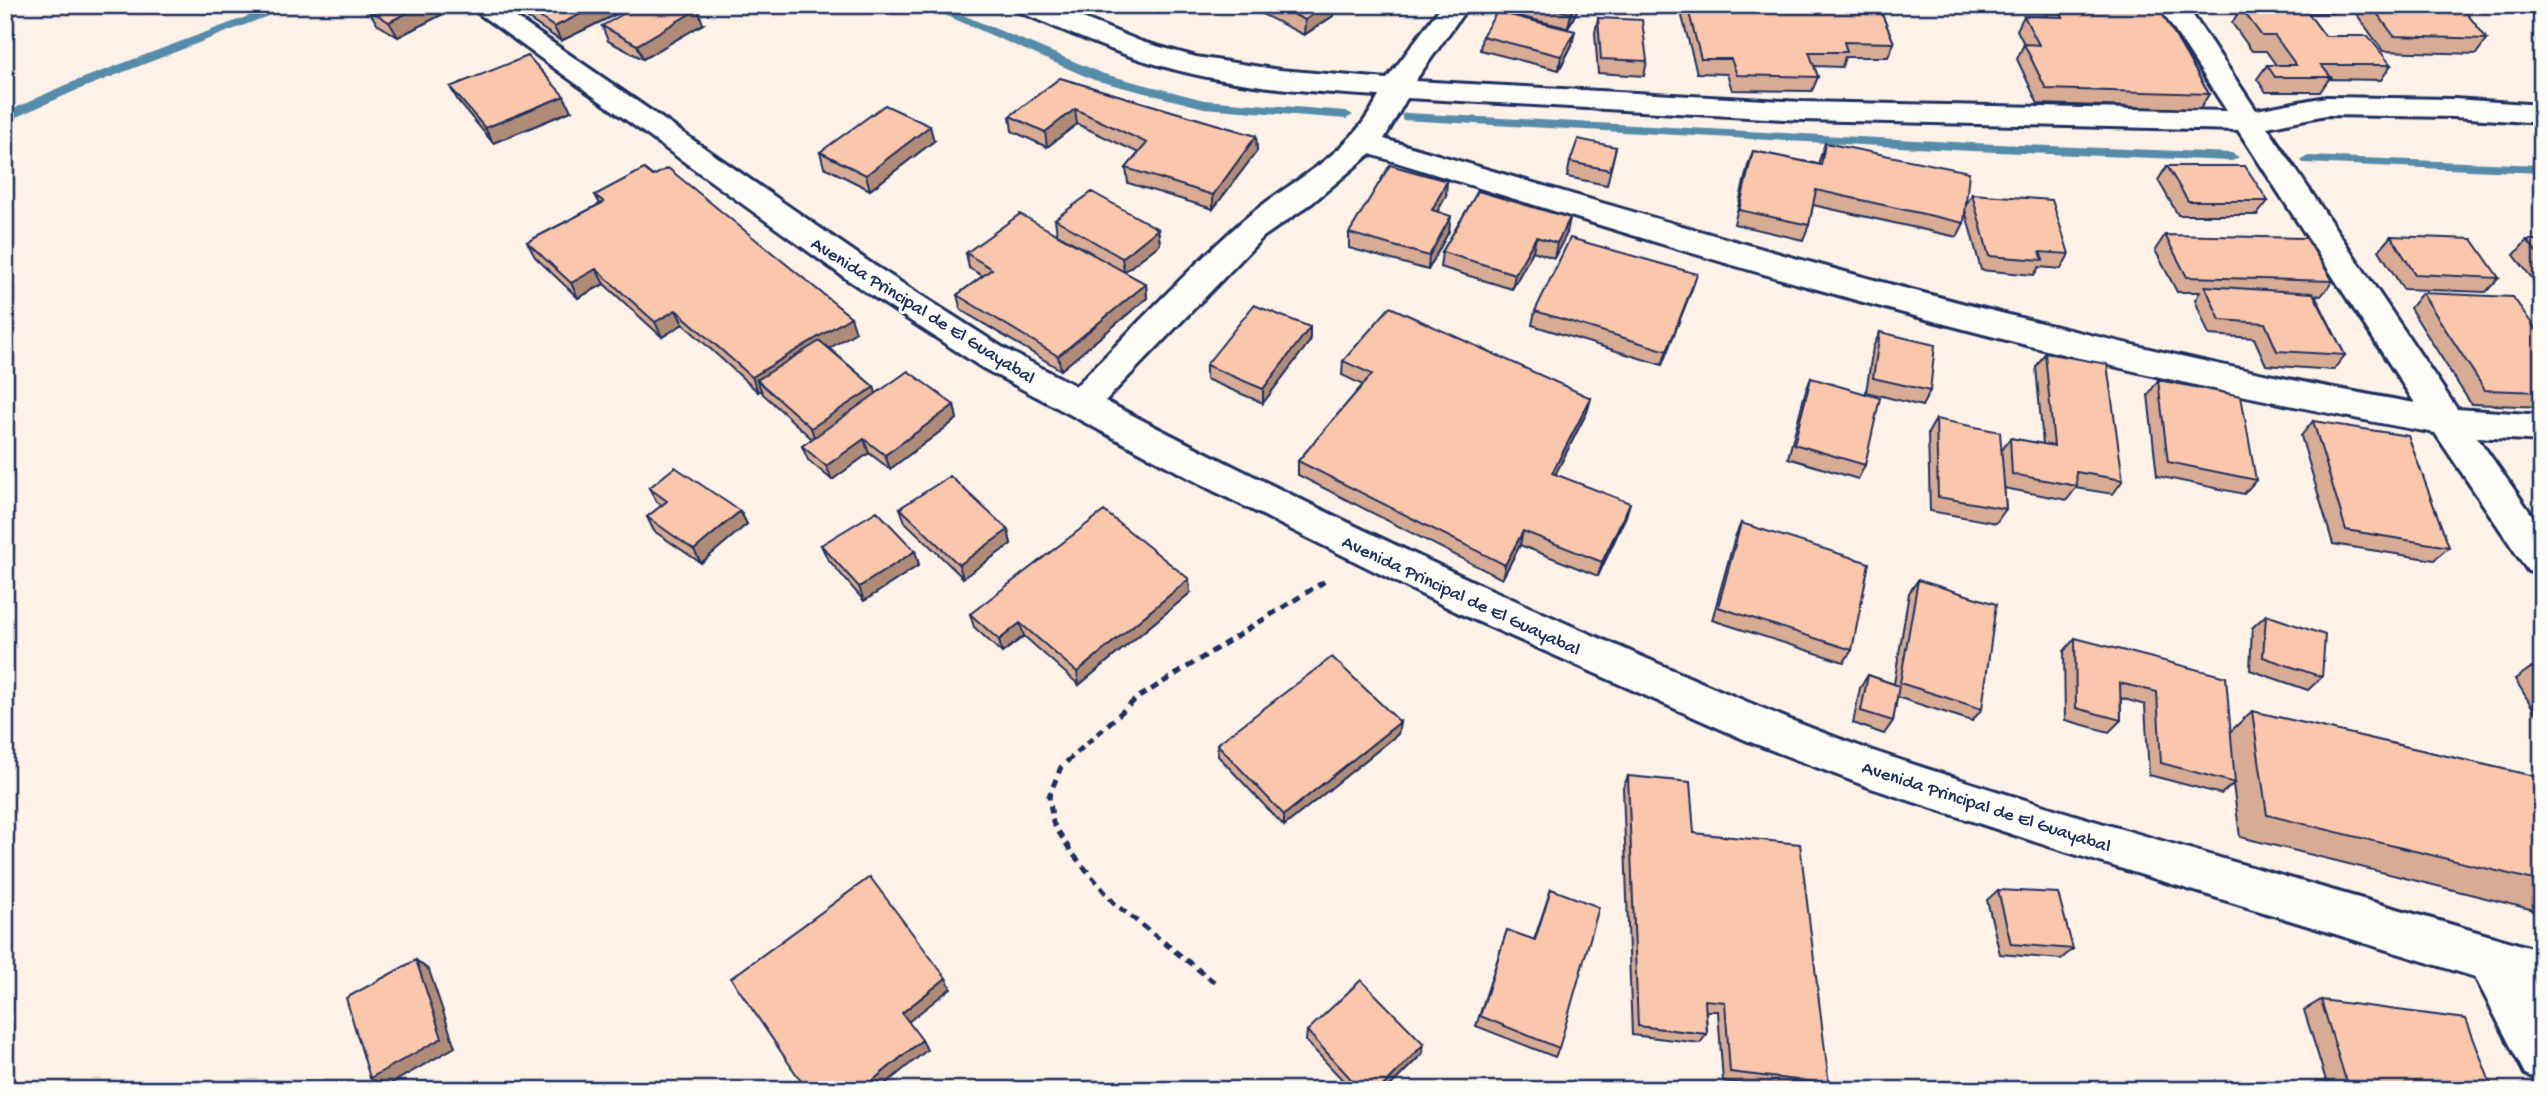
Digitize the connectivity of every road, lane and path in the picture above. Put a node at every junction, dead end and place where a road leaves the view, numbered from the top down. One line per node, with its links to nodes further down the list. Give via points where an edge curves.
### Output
1 (480, 5): 9 (street, Avenida Principal de El Guayabal, via 860,272 993,358)
2 (1027, 5): 5 (street, via 1139,50 1194,65 1253,76)
3 (2172, 5): 7 (street)
4 (1445, 8): 5 (street)
5 (1398, 88): 7 (street, via 1700,109); 8 (street)
6 (2542, 114): 7 (street, via 2326,106)
7 (2248, 121): 10 (street)
8 (1365, 142): 9 (street, via 1252,230); 10 (street, via 1820,278 2306,397)
9 (1080, 404): 12 (street, Avenida Principal de El Guayabal)
10 (2447, 422): 11 (street); 13 (street)
11 (2542, 428)
12 (1370, 552): 14 (street, Avenida Principal de El Guayabal, via 1763,729 1871,769); 16 (path, via 1136,699 1061,767 1049,796 1053,823 1114,903)
13 (2542, 560)
14 (2491, 959): 15 (street, Avenida Principal de El Guayabal); 17 (street)
15 (2542, 974)
16 (1214, 982)
17 (2542, 1057)

